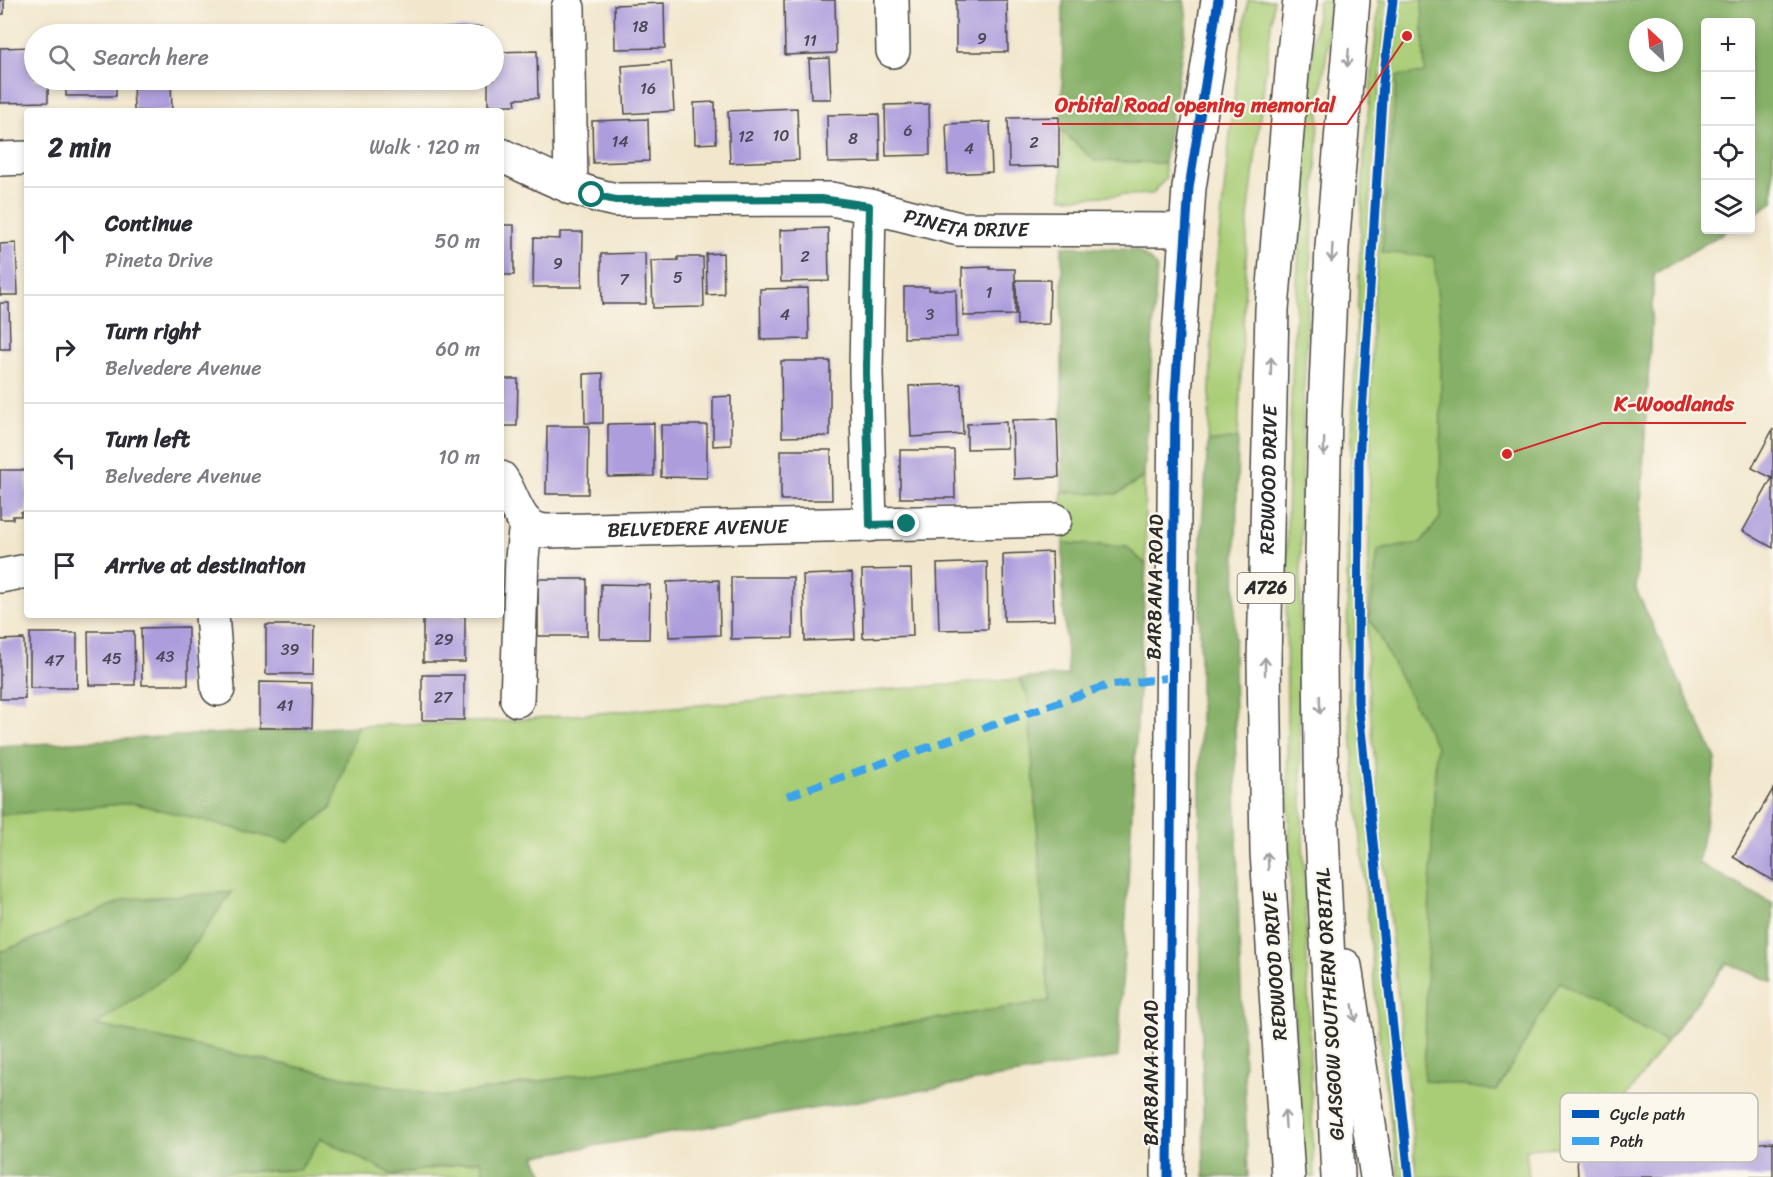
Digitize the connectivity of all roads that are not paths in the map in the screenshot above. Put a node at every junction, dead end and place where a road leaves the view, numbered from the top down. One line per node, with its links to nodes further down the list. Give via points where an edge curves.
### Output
1 (892, 0): 6 (main road)
2 (1218, 0): 12 (main road, BARBANA ROAD)
3 (1300, 0): 24 (main road, REDWOOD DRIVE / A726, one-way to 3, via 1267,852 1264,662 1272,309)
4 (1353, 0): 22 (main road, A726, one-way to 22, via 1332,247 1325,411 1320,656)
5 (568, 8): 10 (main road)
6 (893, 51)
7 (504, 156): 10 (main road, PINETA DRIVE)
8 (24, 158): 9 (main road)
9 (0, 159)
10 (571, 188): 11 (main road, PINETA DRIVE, via 616,200 821,199)
11 (869, 206): 12 (main road, PINETA DRIVE, via 959,229); 16 (main road, via 866,372)
12 (1186, 230): 23 (main road, BARBANA ROAD, via 1175,395)
13 (504, 482): 15 (main road)
14 (1055, 519): 16 (main road, BELVEDERE AVENUE)
15 (526, 524): 16 (main road, BELVEDERE AVENUE, via 545,531); 21 (main road)
16 (870, 525)
17 (24, 572): 18 (main road)
18 (0, 576)
19 (212, 618): 20 (main road)
20 (218, 689)
21 (517, 700)
22 (1322, 832): 25 (main road, GLASGOW SOUTHERN ORBITAL / A726); 26 (main road, A726, one-way to 26)
23 (1168, 1177)
24 (1288, 1177)
25 (1338, 1177)
26 (1377, 1177)

